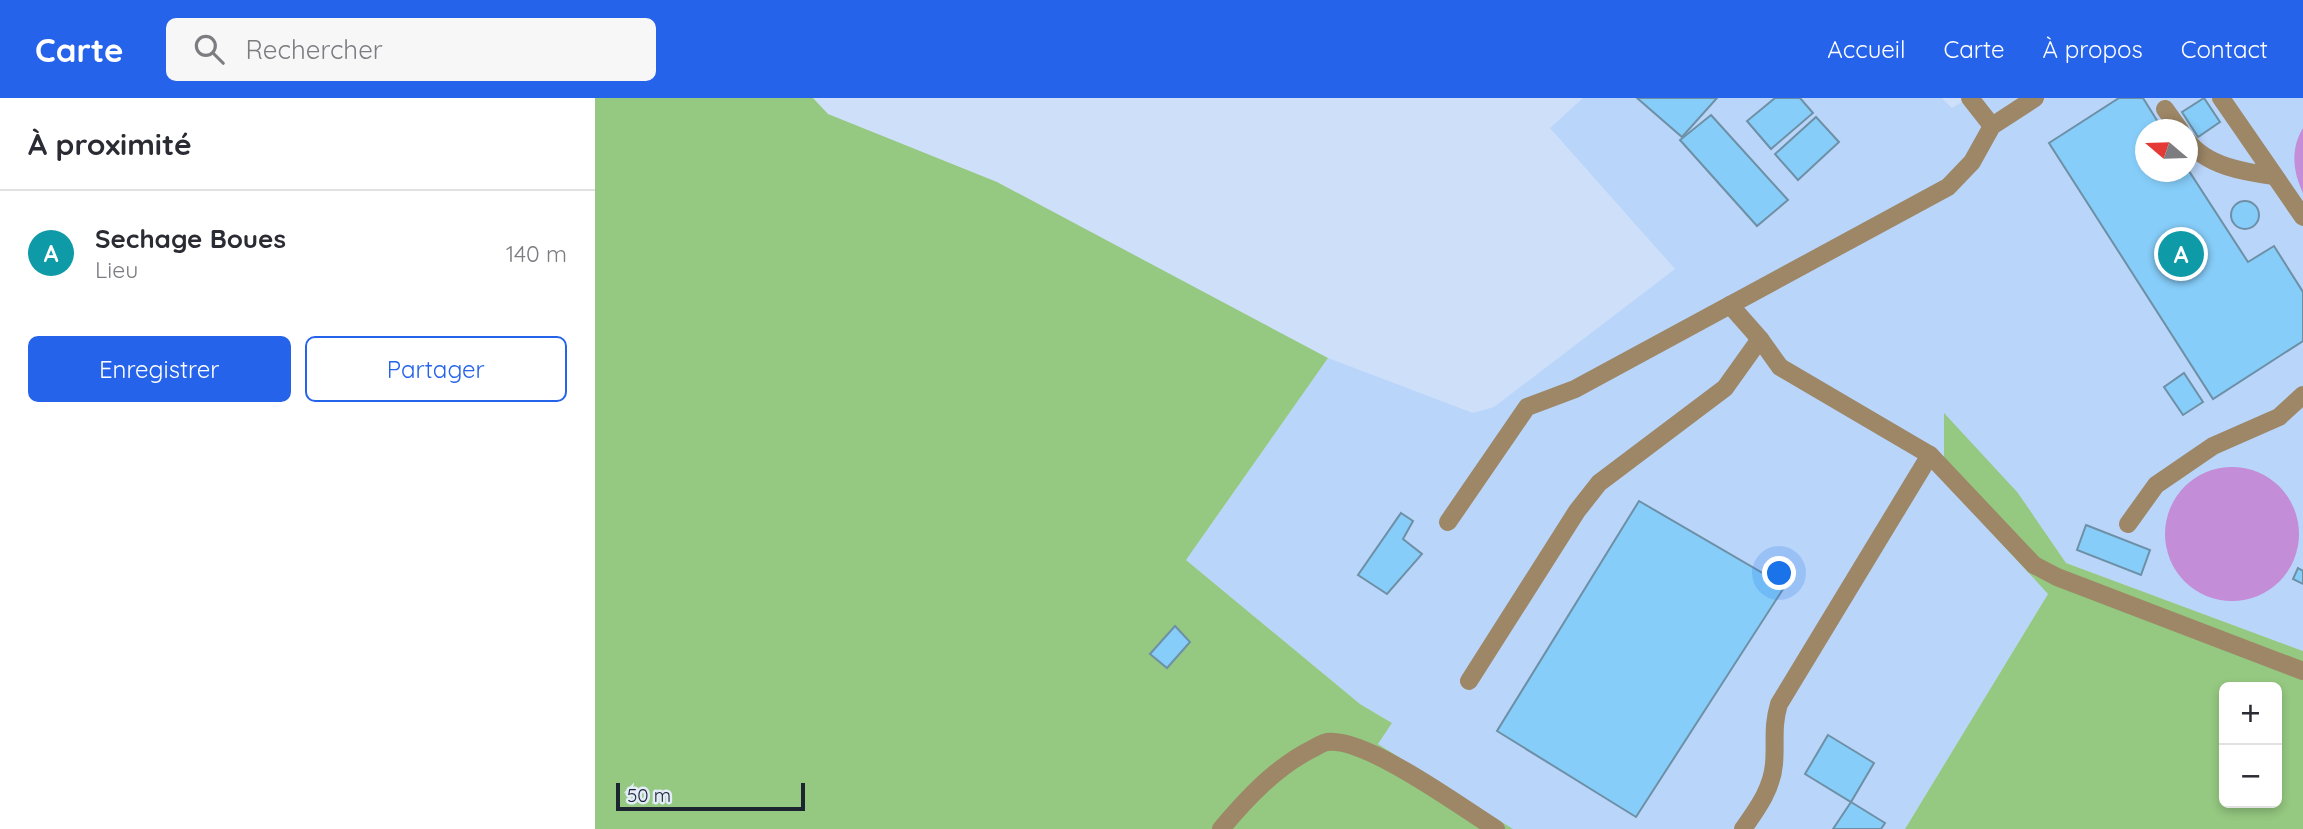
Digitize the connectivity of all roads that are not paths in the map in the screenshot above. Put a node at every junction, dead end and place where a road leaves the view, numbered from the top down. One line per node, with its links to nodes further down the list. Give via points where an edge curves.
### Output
1 (1970, 98): 6 (street)
2 (2035, 98): 6 (street)
3 (2221, 98): 8 (street)
4 (2165, 109): 5 (street)
5 (2172, 119)
6 (1992, 126): 10 (street, via 1972,162 1948,187)
7 (2198, 151): 8 (street, via 2233,169)
8 (2274, 176): 9 (street)
9 (2303, 218)
10 (1730, 305): 11 (street); 14 (street, via 1575,389 1527,407)
11 (1760, 339): 13 (street, via 1780,367); 17 (street, via 1725,387 1599,483)
12 (2303, 395): 15 (street, via 2279,417 2213,446 2156,485)
13 (1930, 455): 16 (street, via 2035,565); 20 (street, via 1779,704 1770,784)
14 (1448, 522)
15 (2128, 524)
16 (2303, 671)
17 (1469, 681)
18 (1221, 829): 19 (street, via 1290,760 1326,742 1356,746 1395,765)
19 (1496, 829)
20 (1743, 829)

